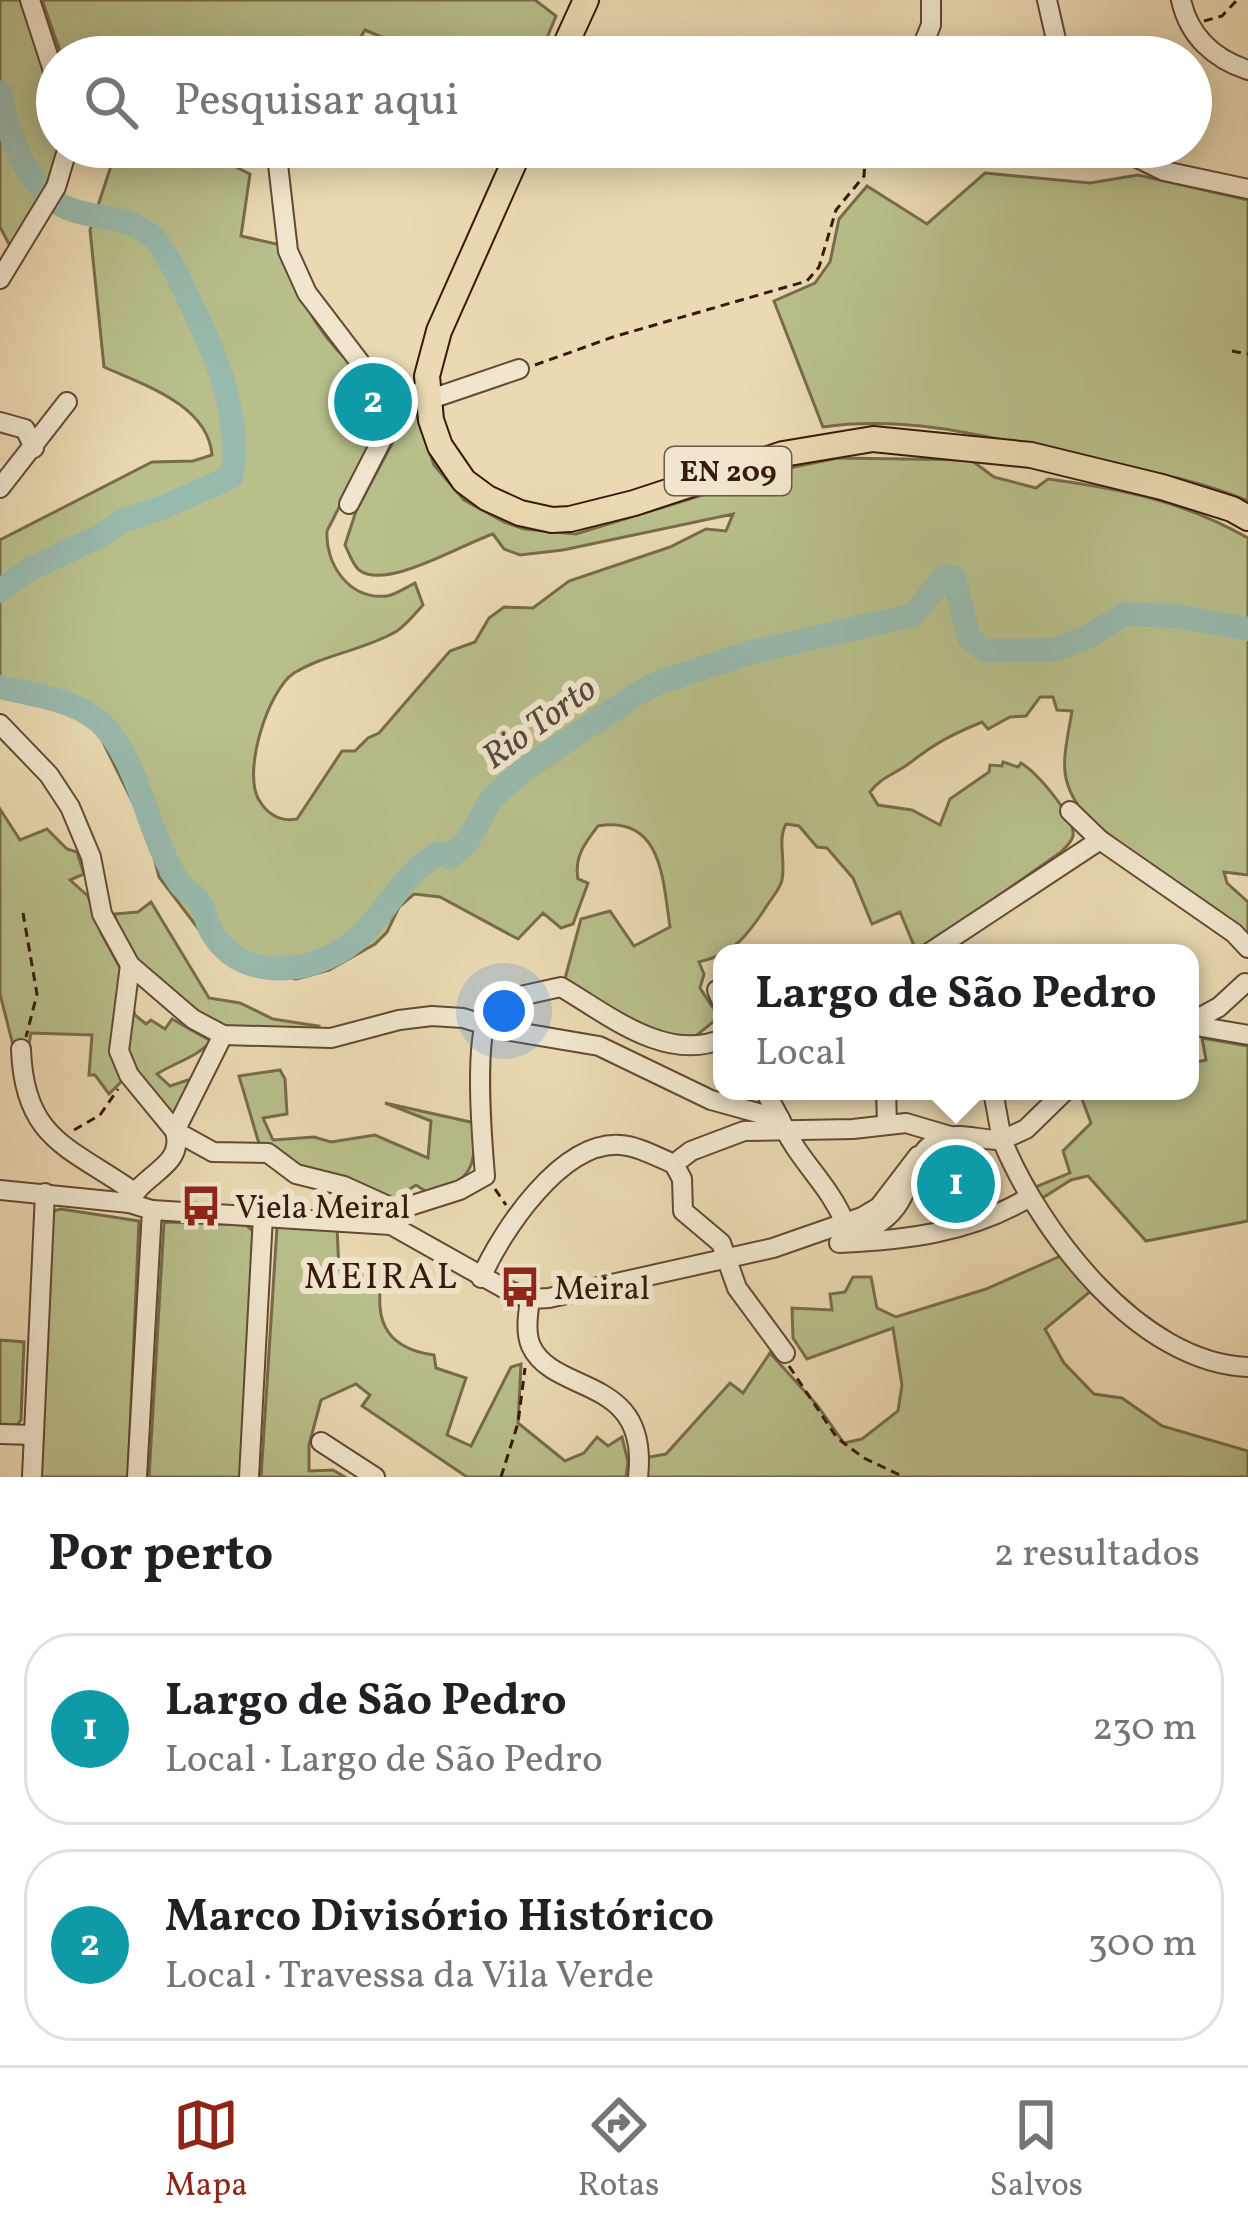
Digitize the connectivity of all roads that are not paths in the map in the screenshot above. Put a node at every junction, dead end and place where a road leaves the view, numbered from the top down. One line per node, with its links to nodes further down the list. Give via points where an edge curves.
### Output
1 (30, 0): 6 (street)
2 (586, 0): 7 (main road)
3 (931, 0): 8 (street)
4 (1047, 0): 9 (street)
5 (1181, 0): 10 (street)
6 (42, 36)
7 (570, 36)
8 (927, 36)
9 (1055, 36)
10 (1197, 36)
11 (1212, 52): 12 (street)
12 (1248, 70)
13 (62, 168): 18 (street)
14 (278, 168): 20 (street, via 288,251 307,293 368,373)
15 (512, 168): 20 (main road, EN 209)
16 (1158, 168): 17 (street)
17 (1248, 189)
18 (0, 279)
19 (519, 369): 20 (street)
20 (417, 396): 25 (street); 26 (main road, EN 209, via 464,481 487,498 552,520 631,504 783,454 873,439 1031,455)
21 (67, 402): 23 (street)
22 (0, 422): 23 (street, via 25,429)
23 (34, 448): 24 (street)
24 (0, 488)
25 (349, 504)
26 (1248, 518)
27 (0, 724): 32 (street, via 70,807 92,857 102,914)
28 (1070, 811): 29 (street)
29 (1100, 840): 30 (street); 31 (street)
30 (943, 944)
31 (1248, 947)
32 (130, 965): 37 (street); 47 (street, via 118,1051)
33 (1245, 983): 34 (street)
34 (1199, 1019)
35 (484, 1024): 37 (street, via 432,1016 331,1038); 39 (street, via 493,1002 561,987 647,1036 673,1045); 46 (street, via 599,1046); 57 (street, via 485,1175)
36 (1199, 1026): 38 (street)
37 (223, 1035): 47 (street)
38 (1248, 1035)
39 (713, 1043)
40 (21, 1049): 53 (street, via 38,1121)
41 (770, 1100): 46 (street)
42 (886, 1100): 45 (street)
43 (995, 1100): 49 (street)
44 (1056, 1100): 49 (street)
45 (887, 1123): 46 (street); 48 (street)
46 (782, 1125): 50 (street, via 732,1135); 58 (street, via 832,1191)
47 (175, 1131): 53 (street, via 173,1159); 57 (street, via 213,1152 268,1153)
48 (950, 1136): 49 (street); 58 (street, via 918,1156 879,1207)
49 (1002, 1140): 54 (street)
50 (674, 1164): 59 (street, via 683,1211 722,1243); 60 (street, via 616,1144 571,1164 514,1216)
51 (0, 1190): 52 (street)
52 (45, 1193): 53 (street); 65 (street)
53 (131, 1198): 55 (street)
54 (1028, 1198): 58 (street, via 955,1231); 63 (street, via 1138,1323 1194,1356)
55 (152, 1210): 56 (street); 68 (street)
56 (263, 1216): 57 (street); 69 (street)
57 (394, 1218): 60 (street)
58 (842, 1233): 59 (street)
59 (724, 1259): 61 (street); 62 (street)
60 (481, 1278): 61 (street)
61 (530, 1299): 71 (street, via 532,1348 625,1415 636,1436)
62 (784, 1353)
63 (1248, 1367)
64 (0, 1434): 65 (street)
65 (34, 1435): 67 (street)
66 (321, 1442): 70 (street)
67 (32, 1477)
68 (136, 1477)
69 (249, 1477)
70 (375, 1477)
71 (638, 1477)

